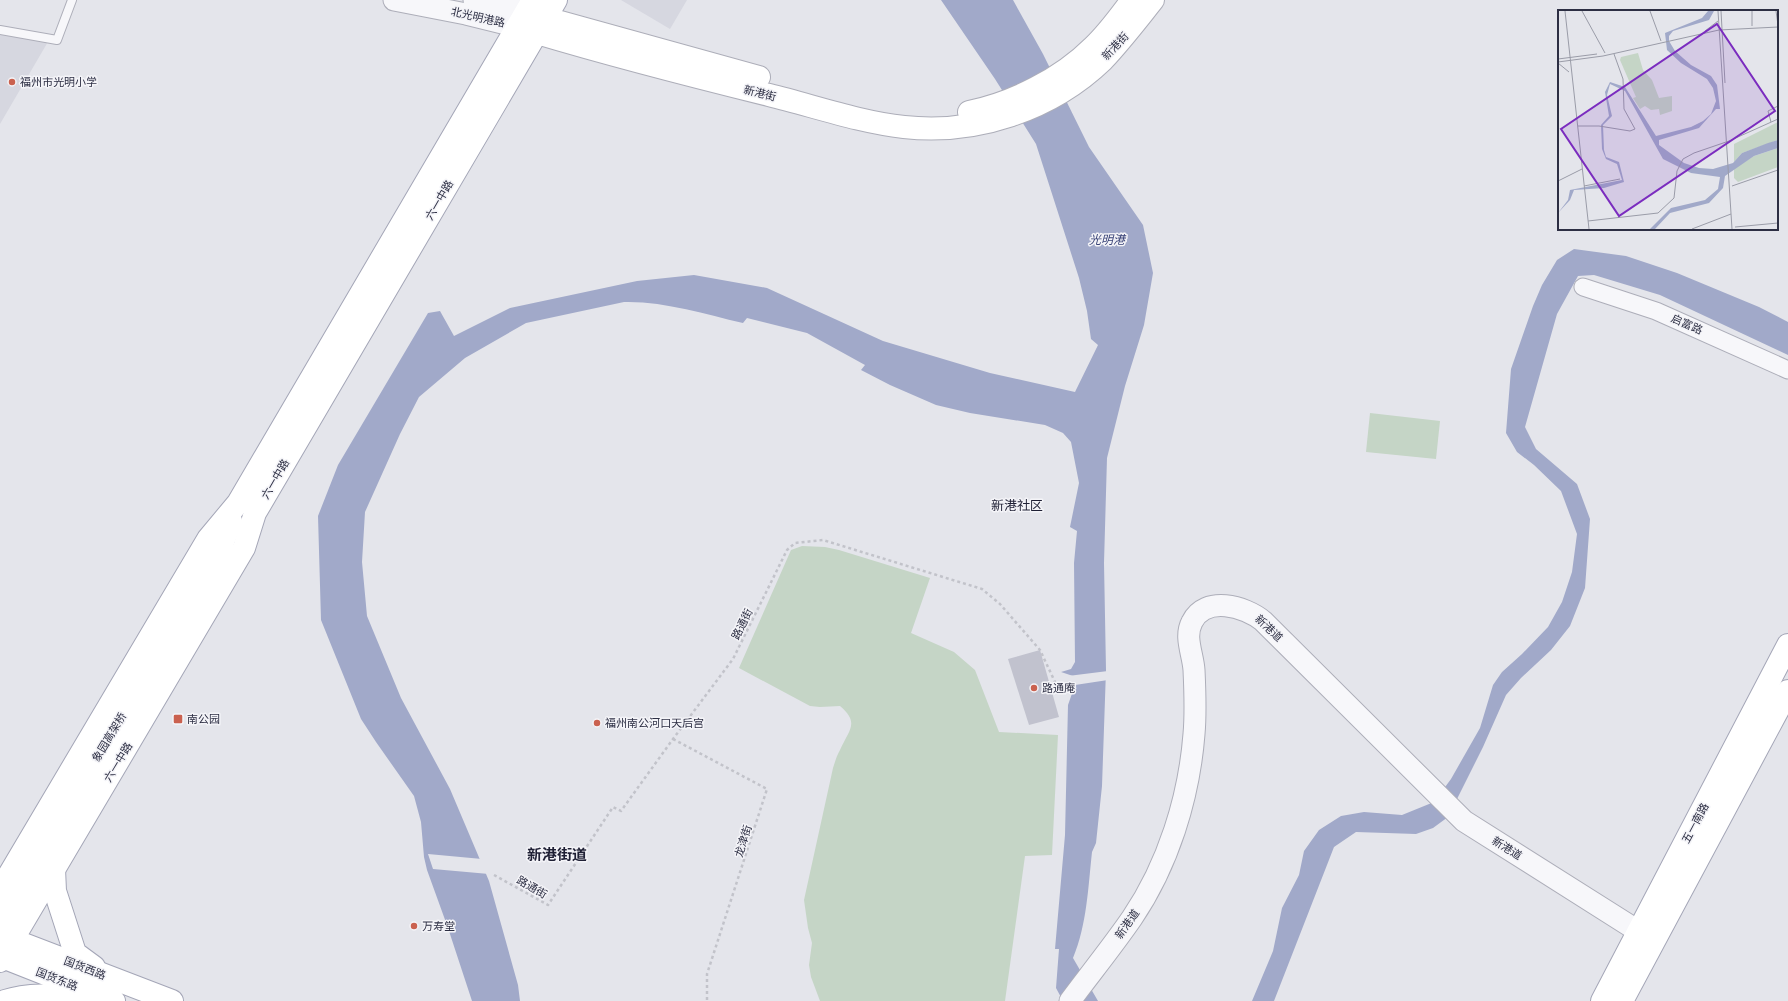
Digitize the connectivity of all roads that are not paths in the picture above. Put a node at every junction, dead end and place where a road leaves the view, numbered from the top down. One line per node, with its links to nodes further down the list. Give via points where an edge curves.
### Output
1 (72, 0): 7 (lane, via 57,40)
2 (394, 0): 6 (street, 北光明港路, via 466,14)
3 (474, 0): 6 (street, 北光明港路)
4 (1132, 0): 8 (main road, 新港街)
5 (1153, 0): 8 (main road, 新港街, via 1107,55)
6 (536, 15): 8 (main road, 新港街, via 707,80 882,124 944,129 983,116 1037,87); 11 (main road, 六一中路)
7 (0, 30)
8 (1067, 78)
9 (1583, 287): 10 (street, 启富路, via 1656,311)
10 (1788, 370)
11 (246, 508): 14 (main road, 六一中路, via 208,539); 16 (main road, 六一中路, via 244,548); 18 (main road, 象园高架桥)
12 (1788, 645): 19 (main road, 五一南路)
13 (1788, 691): 27 (main road, 五一南路)
14 (27, 844): 15 (main road); 17 (main road, 六一中路)
15 (0, 865)
16 (54, 869): 20 (main road, 六一中路); 21 (main road, via 55,891 75,953)
17 (0, 890)
18 (0, 922)
19 (1638, 931): 25 (street, 新港道, via 1464,821 1257,616 1231,606 1204,609 1197,614 1189,632 1194,668 1194,732 1187,786 1162,864 1141,903); 26 (main road, 五一南路)
20 (3, 950): 21 (main road, 国货西路); 23 (main road, 国货东路)
21 (105, 975): 24 (main road, 国货西路)
22 (5, 1001): 23 (main road, via 19,996 67,996)
23 (114, 1001)
24 (172, 1001)
25 (1070, 1001)
26 (1602, 1001)
27 (1622, 1001)

